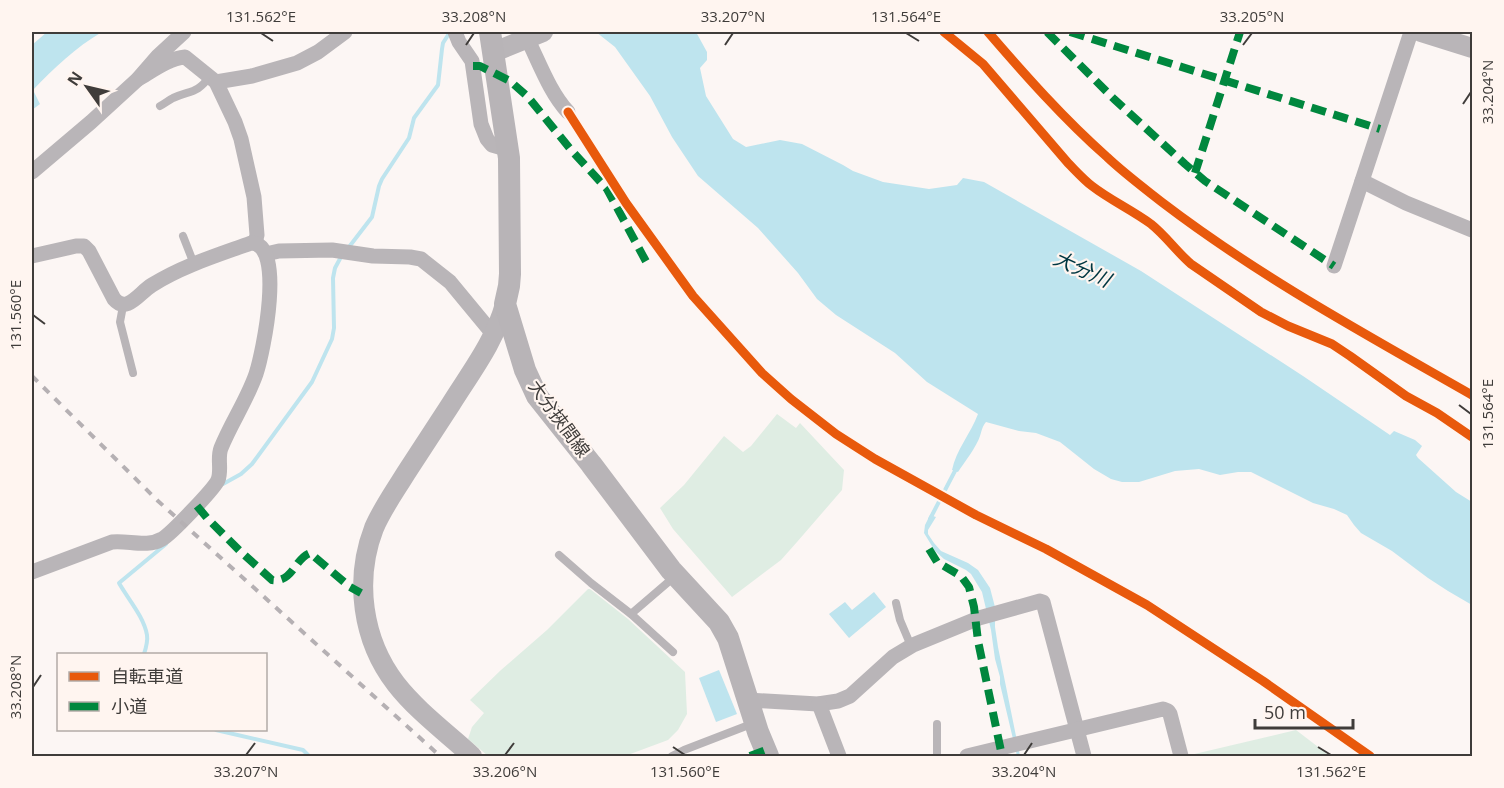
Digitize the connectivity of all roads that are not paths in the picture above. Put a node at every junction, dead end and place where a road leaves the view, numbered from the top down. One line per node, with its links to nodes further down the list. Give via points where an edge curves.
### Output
1 (184, 32): 10 (street)
2 (345, 32): 11 (street, via 297,63 252,76)
3 (455, 32): 14 (street, via 472,61 486,139 495,146)
4 (1411, 32): 16 (street)
5 (1421, 32): 7 (street)
6 (535, 35): 8 (street); 13 (street, via 552,89)
7 (1447, 35): 9 (street)
8 (492, 42): 14 (main road, 大分挾間線)
9 (1473, 48)
10 (138, 79): 11 (street, via 181,57 188,58); 15 (street)
11 (213, 79): 12 (lane); 19 (street, via 241,139)
12 (160, 106)
13 (568, 112)
14 (508, 146): 23 (main road, 大分挾間線, via 510,268)
15 (32, 172)
16 (1362, 181): 17 (street); 22 (street)
17 (1473, 230)
18 (183, 236): 21 (lane)
19 (261, 248): 21 (street, via 252,243); 25 (street, via 340,250 421,259 450,282); 28 (street, via 269,308 257,370 220,450 218,480 162,539 148,543 112,542)
20 (32, 256): 24 (street, via 84,246 114,299)
21 (194, 264): 24 (street, via 149,286)
22 (1334, 266)
23 (505, 304): 25 (street); 29 (main road, 大分挾間線, via 537,396)
24 (123, 306): 26 (lane, via 120,322)
25 (493, 334): 39 (street, via 380,517 368,550 363,584 367,622 384,666 409,698)
26 (133, 373)
27 (559, 555): 31 (lane)
28 (32, 572)
29 (676, 575): 31 (lane); 34 (main road, 大分挾間線, via 724,629)
30 (896, 603): 32 (lane)
31 (631, 614): 33 (lane)
32 (911, 645): 35 (street, via 850,696); 38 (street, via 979,618 1043,602)
33 (673, 652)
34 (748, 700): 35 (street); 36 (main road, 大分挾間線)
35 (819, 704): 42 (street)
36 (755, 722): 40 (lane); 41 (main road, 大分挾間線)
37 (937, 724): 43 (lane)
38 (1077, 730): 44 (street); 45 (street); 46 (street, via 1166,710)
39 (472, 756)
40 (672, 756)
41 (768, 756)
42 (839, 756)
43 (937, 756)
44 (967, 756)
45 (1084, 756)
46 (1180, 756)

